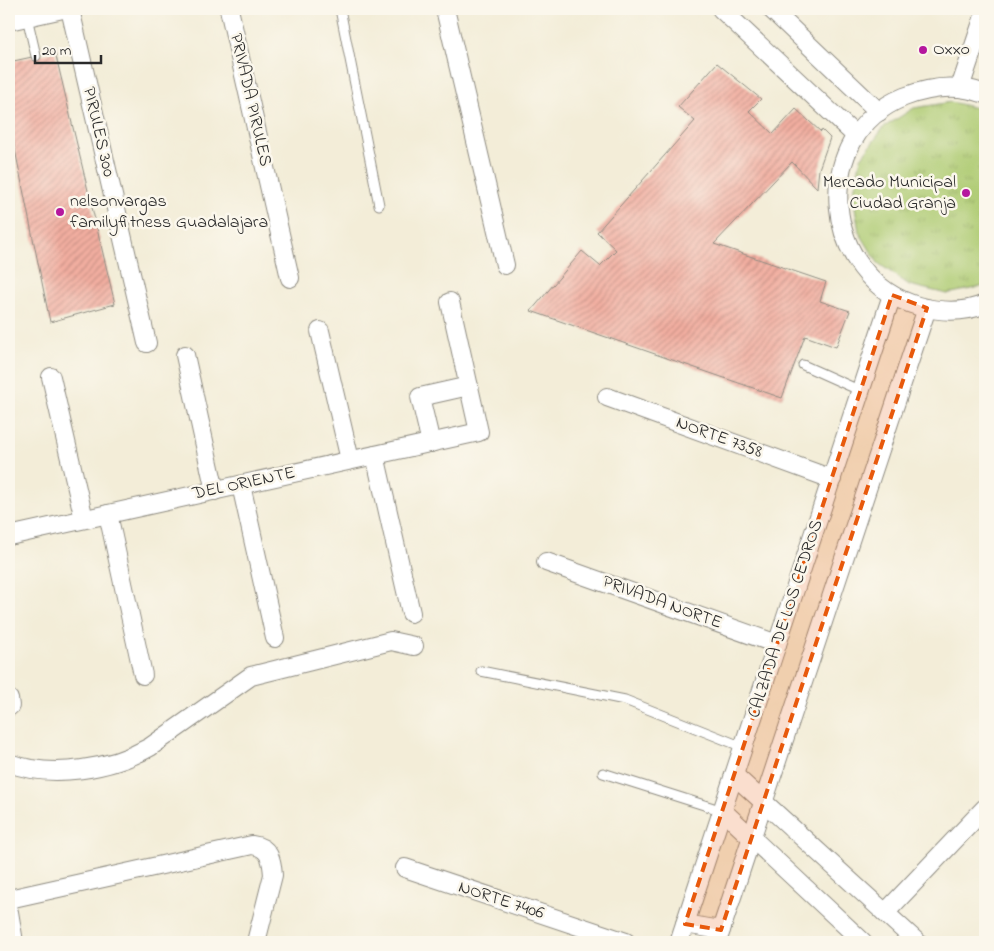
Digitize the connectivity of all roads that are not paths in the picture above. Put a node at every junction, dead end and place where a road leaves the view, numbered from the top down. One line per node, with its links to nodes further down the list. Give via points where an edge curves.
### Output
1 (64, 9): 8 (street)
2 (70, 9): 24 (street, PIRULES 300)
3 (229, 9): 18 (street, PRIVADA PIRULES)
4 (340, 9): 16 (lane)
5 (445, 9): 17 (street)
6 (720, 9): 15 (street)
7 (771, 9): 14 (street)
8 (26, 13): 10 (street); 11 (lane)
9 (985, 13): 12 (street)
10 (9, 21)
11 (36, 56)
12 (960, 88): 13 (street); 14 (street, via 917,92)
13 (985, 94)
14 (879, 112): 15 (street)
15 (856, 136): 19 (street, via 840,178 840,223 859,264 874,282)
16 (379, 206)
17 (505, 265)
18 (290, 278)
19 (892, 295): 22 (street); 29 (street, CALZADA DE LOS CEDROS)
20 (450, 302): 28 (street)
21 (985, 304): 22 (street, via 963,310)
22 (927, 308): 51 (street, CALZADA DE LOS CEDROS)
23 (320, 332): 33 (street)
24 (147, 343)
25 (185, 356): 36 (street)
26 (803, 365): 29 (lane)
27 (51, 377): 38 (street)
28 (469, 386): 31 (street, DEL ORIENTE, via 479,432); 31 (street, via 420,397)
29 (861, 390): 34 (street, CALZADA DE LOS CEDROS)
30 (607, 398): 34 (street, NORTE 7358)
31 (431, 443): 32 (street, DEL ORIENTE)
32 (374, 455): 33 (street, DEL ORIENTE); 41 (street)
33 (350, 460): 35 (street, DEL ORIENTE)
34 (832, 479): 43 (street, CALZADA DE LOS CEDROS)
35 (241, 485): 36 (street, DEL ORIENTE); 42 (street)
36 (214, 491): 37 (street, DEL ORIENTE)
37 (108, 514): 38 (street, DEL ORIENTE); 46 (street)
38 (84, 519): 39 (street, DEL ORIENTE)
39 (9, 536)
40 (546, 562): 43 (street, PRIVADA NORTE)
41 (411, 613)
42 (275, 638)
43 (778, 644): 47 (street, CALZADA DE LOS CEDROS)
44 (414, 646): 48 (street, via 391,641 251,676 150,747 115,762 76,770 29,768)
45 (481, 671): 47 (lane, via 625,700)
46 (143, 675)
47 (744, 747): 50 (street, CALZADA DE LOS CEDROS)
48 (9, 762)
49 (603, 773): 53 (lane)
50 (734, 775): 51 (street); 53 (street, CALZADA DE LOS CEDROS)
51 (763, 802): 54 (street, CALZADA DE LOS CEDROS); 58 (street)
52 (985, 808): 58 (street)
53 (722, 811): 54 (street); 59 (street, CALZADA DE LOS CEDROS)
54 (752, 838): 60 (street, CALZADA DE LOS CEDROS); 65 (street)
55 (405, 868): 63 (street, NORTE 7406)
56 (9, 899): 62 (street, via 252,845 261,846 268,854 273,875)
57 (9, 912): 61 (street)
58 (885, 913): 66 (street)
59 (685, 924): 60 (street); 64 (street, CALZADA DE LOS CEDROS)
60 (719, 936)
61 (14, 942)
62 (256, 942)
63 (626, 942)
64 (679, 942)
65 (862, 942)
66 (917, 942)

